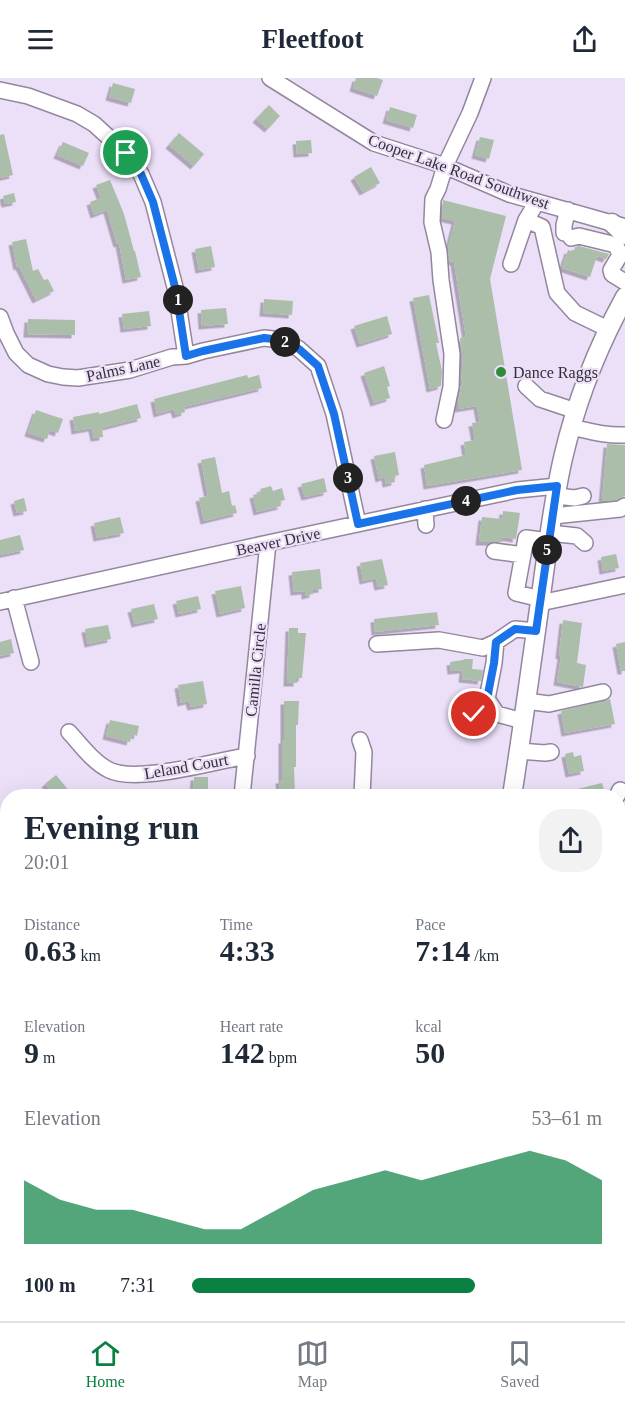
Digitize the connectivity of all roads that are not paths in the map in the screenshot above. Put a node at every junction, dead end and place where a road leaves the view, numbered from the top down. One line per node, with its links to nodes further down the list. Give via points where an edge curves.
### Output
1 (270, 78): 4 (street, Cooper Lake Road Southwest, via 374,143)
2 (483, 78): 4 (street)
3 (0, 90): 14 (street, via 28,96 94,124 126,153 141,174 153,202 176,291)
4 (446, 166): 5 (street, Cooper Lake Road Southwest); 17 (street, via 433,199 432,222 452,354)
5 (537, 202): 6 (street, Cooper Lake Road Southwest); 7 (street)
6 (568, 210): 8 (street, Cooper Lake Road Southwest); 10 (street, via 564,225 568,236 616,245 620,255 611,270)
7 (526, 220): 9 (street); 13 (street, via 542,227 557,293 575,313)
8 (621, 228)
9 (511, 264)
10 (625, 282)
11 (625, 297): 13 (main road)
12 (0, 317): 14 (street, Palms Lane, via 16,353 28,365 48,374 78,378)
13 (608, 329): 16 (main road)
14 (186, 356): 22 (street, Palms Lane, via 264,338 282,340 318,366 334,414)
15 (526, 386): 16 (street)
16 (573, 419): 18 (street, via 597,433); 19 (main road)
17 (444, 420)
18 (625, 435)
19 (556, 491): 20 (street, Beaver Drive, via 574,498); 22 (street, Beaver Drive, via 517,490 426,517); 23 (main road)
20 (583, 496)
21 (625, 506): 23 (street)
22 (358, 524): 24 (street, Beaver Drive)
23 (550, 530): 25 (street, via 577,536); 27 (street, via 526,538); 28 (main road)
24 (268, 543): 30 (street, Beaver Drive); 45 (street, Camilla Circle)
25 (585, 543)
26 (494, 551): 27 (street)
27 (522, 558): 28 (street); 31 (street, via 516,593)
28 (545, 567): 31 (main road)
29 (625, 585): 31 (street)
30 (7, 600): 35 (street)
31 (540, 601): 32 (main road)
32 (536, 631): 33 (street, via 515,629); 38 (main road)
33 (496, 642): 34 (street, via 483,648 439,640); 37 (street)
34 (377, 644)
35 (31, 662)
36 (603, 692): 38 (street, via 549,704)
37 (487, 699): 39 (street); 40 (street, via 497,714)
38 (526, 701): 40 (main road)
39 (474, 714)
40 (523, 721): 43 (main road)
41 (69, 732): 45 (street, Leland Court, via 98,763 122,774 156,773)
42 (360, 740): 47 (street, via 364,752)
43 (519, 752): 44 (street); 48 (main road)
44 (551, 752)
45 (247, 756): 46 (street, Camilla Circle)
46 (243, 789)
47 (362, 789)
48 (513, 789)

